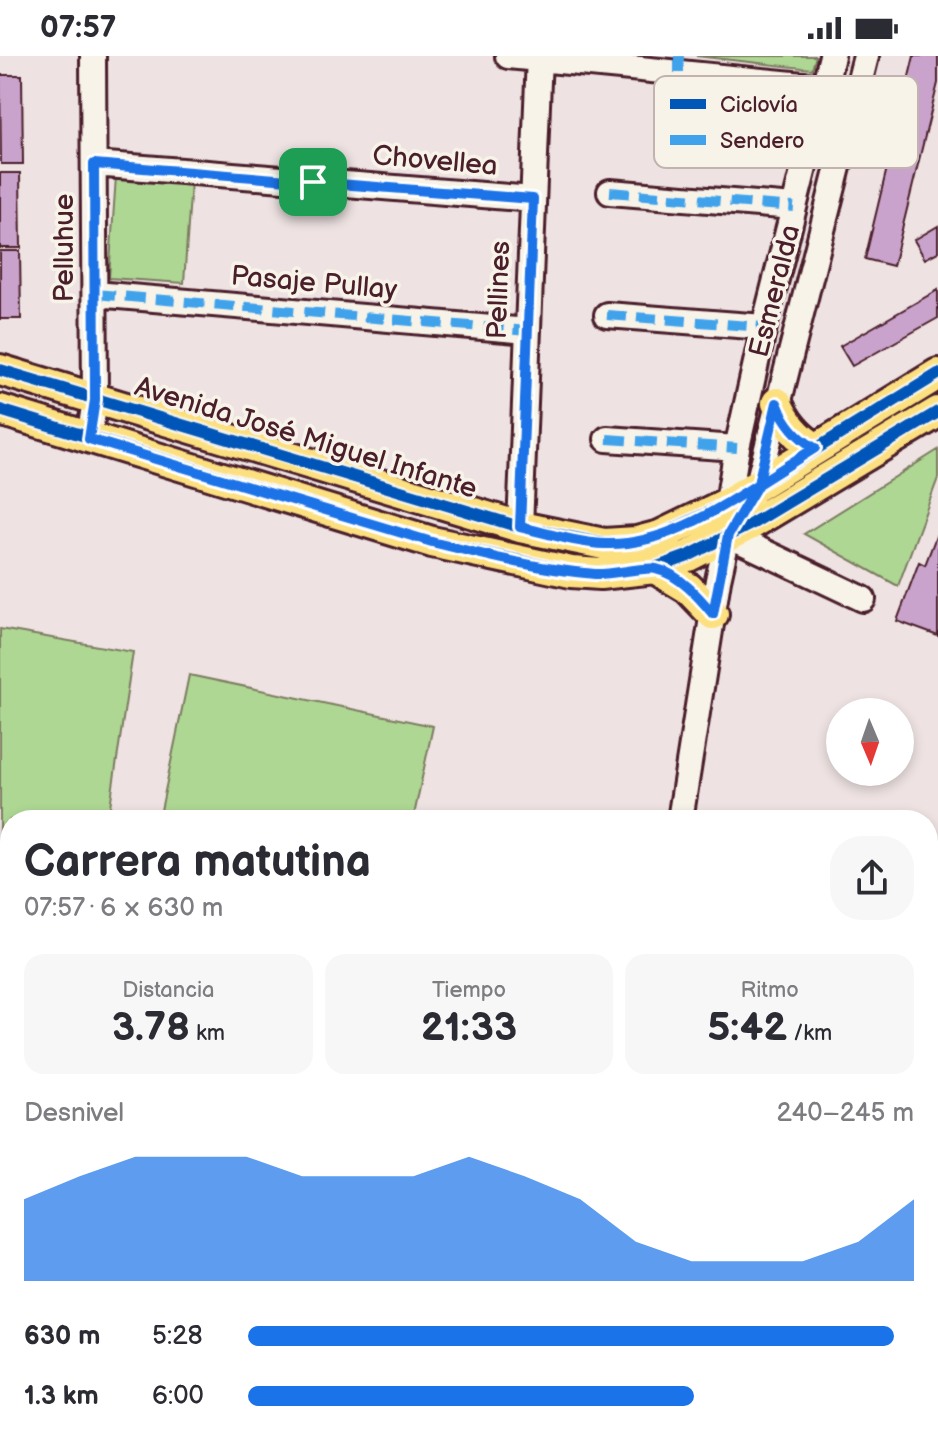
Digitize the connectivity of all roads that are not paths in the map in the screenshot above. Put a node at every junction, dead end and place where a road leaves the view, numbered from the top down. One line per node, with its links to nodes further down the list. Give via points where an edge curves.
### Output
1 (93, 56): 10 (street, Pelluhue)
2 (508, 56): 5 (street)
3 (832, 56): 8 (street, Esmeralda)
4 (866, 56): 9 (street, Esmeralda)
5 (539, 57): 6 (street); 14 (street, Pellines)
6 (679, 64): 7 (street)
7 (755, 76)
8 (827, 76)
9 (861, 76)
10 (94, 164): 14 (street, Chovellea); 16 (street, Pelluhue)
11 (804, 168): 15 (street, Esmeralda)
12 (837, 168): 23 (street, Esmeralda)
13 (610, 192): 15 (street)
14 (533, 199): 19 (street, Pellines)
15 (794, 207): 18 (street, Esmeralda)
16 (95, 294): 19 (street, Pasaje Pullay); 22 (street, Pelluhue)
17 (607, 315): 18 (street)
18 (764, 327): 28 (street, Esmeralda)
19 (528, 331): 32 (street, Pellines)
20 (0, 370): 22 (main road, Avenida José Miguel Infante)
21 (938, 374): 29 (main road, Avenida José Miguel Infante)
22 (95, 400): 26 (street, Pelluhue); 32 (main road, Avenida José Miguel Infante)
23 (777, 403): 29 (main road, via 794,432); 30 (street, Esmeralda)
24 (0, 410): 26 (main road)
25 (938, 412): 33 (main road)
26 (89, 439): 34 (main road, via 480,553 571,572)
27 (607, 439): 28 (street)
28 (737, 448): 31 (street, Esmeralda)
29 (815, 448): 30 (main road, Avenida José Miguel Infante)
30 (758, 484): 31 (main road, Avenida José Miguel Infante); 33 (street, Esmeralda)
31 (728, 503): 32 (main road, Avenida José Miguel Infante, via 660,536 629,543 587,542); 33 (street, Esmeralda)
32 (520, 527)
33 (728, 535): 34 (main road); 35 (street); 36 (street, Esmeralda)
34 (655, 568): 36 (main road, via 688,588)
35 (863, 599)
36 (713, 614): 37 (street, Esmeralda)
37 (682, 810)

